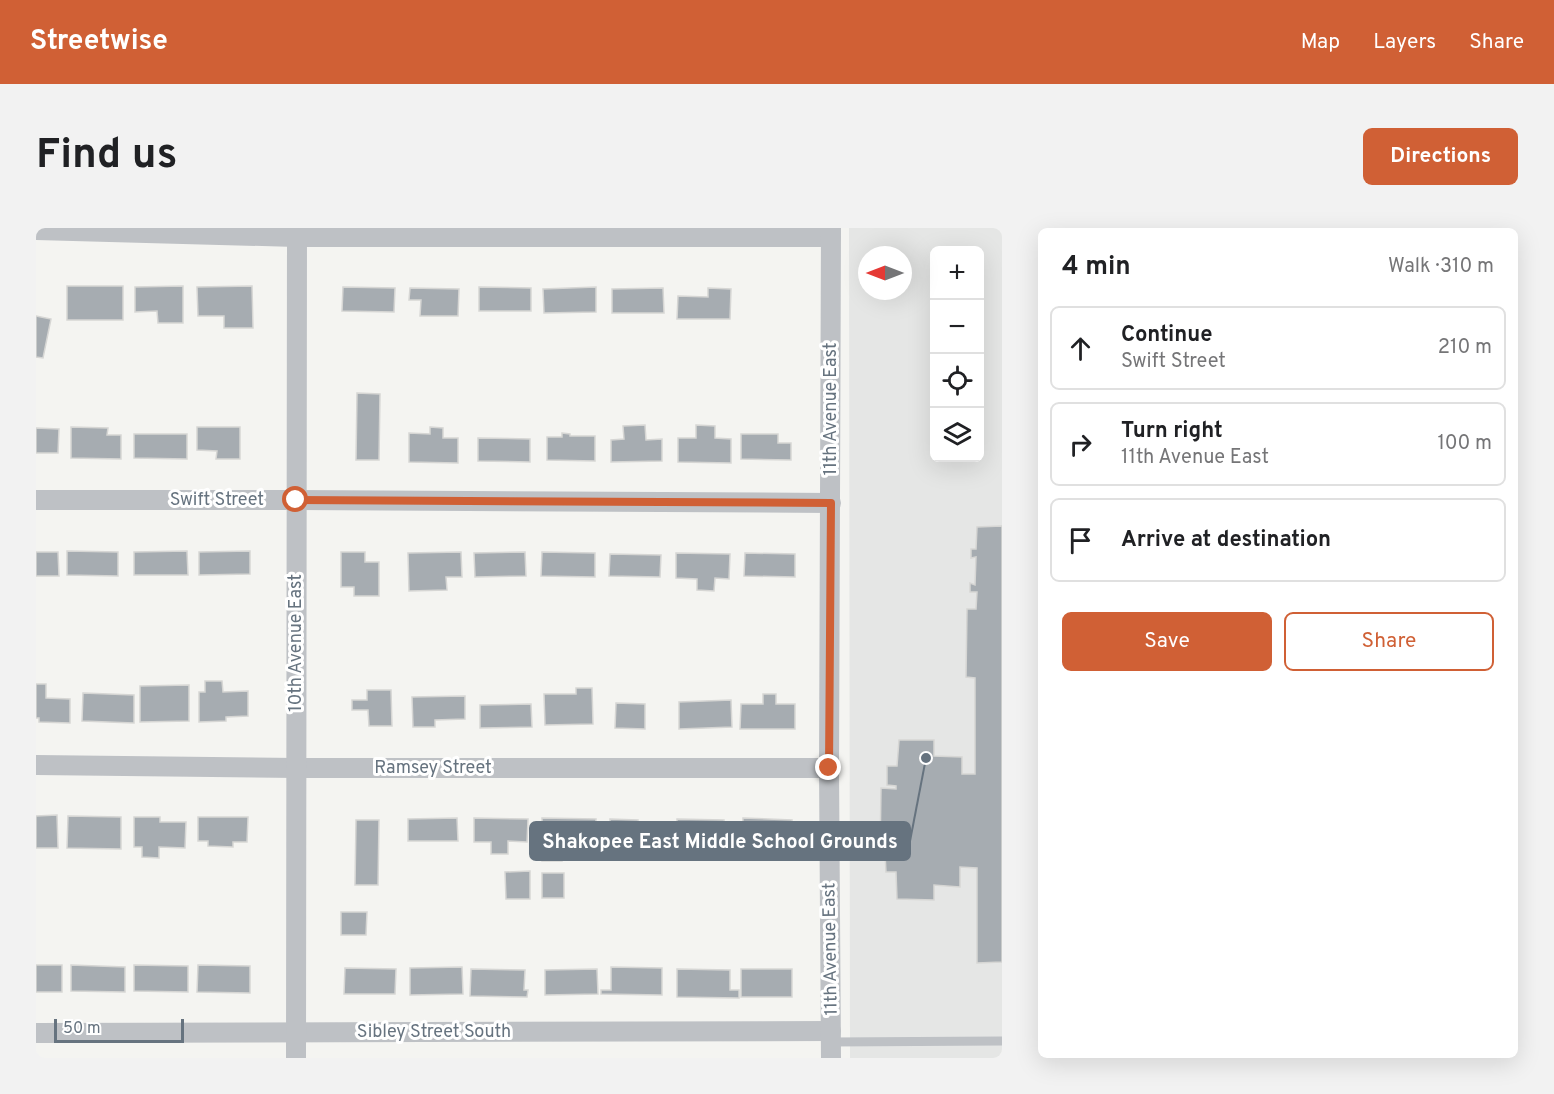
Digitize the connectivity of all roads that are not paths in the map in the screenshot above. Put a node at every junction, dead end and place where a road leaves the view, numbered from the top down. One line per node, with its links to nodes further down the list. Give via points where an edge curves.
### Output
1 (36, 230): 2 (street)
2 (297, 232): 3 (street); 5 (street, 10th Avenue East)
3 (831, 232): 6 (street, 11th Avenue East)
4 (36, 500): 5 (street, Swift Street)
5 (296, 500): 6 (street, Swift Street); 8 (street, 10th Avenue East)
6 (831, 503): 9 (street, 11th Avenue East)
7 (36, 765): 8 (street, Ramsey Street)
8 (296, 768): 9 (street, Ramsey Street); 11 (street, 10th Avenue East)
9 (829, 768): 13 (street, 11th Avenue East)
10 (36, 1033): 11 (street, Sibley Street South)
11 (296, 1033): 13 (street, Sibley Street South); 14 (street, 10th Avenue East)
12 (1002, 1041): 13 (lane)
13 (831, 1044)
14 (296, 1058)

